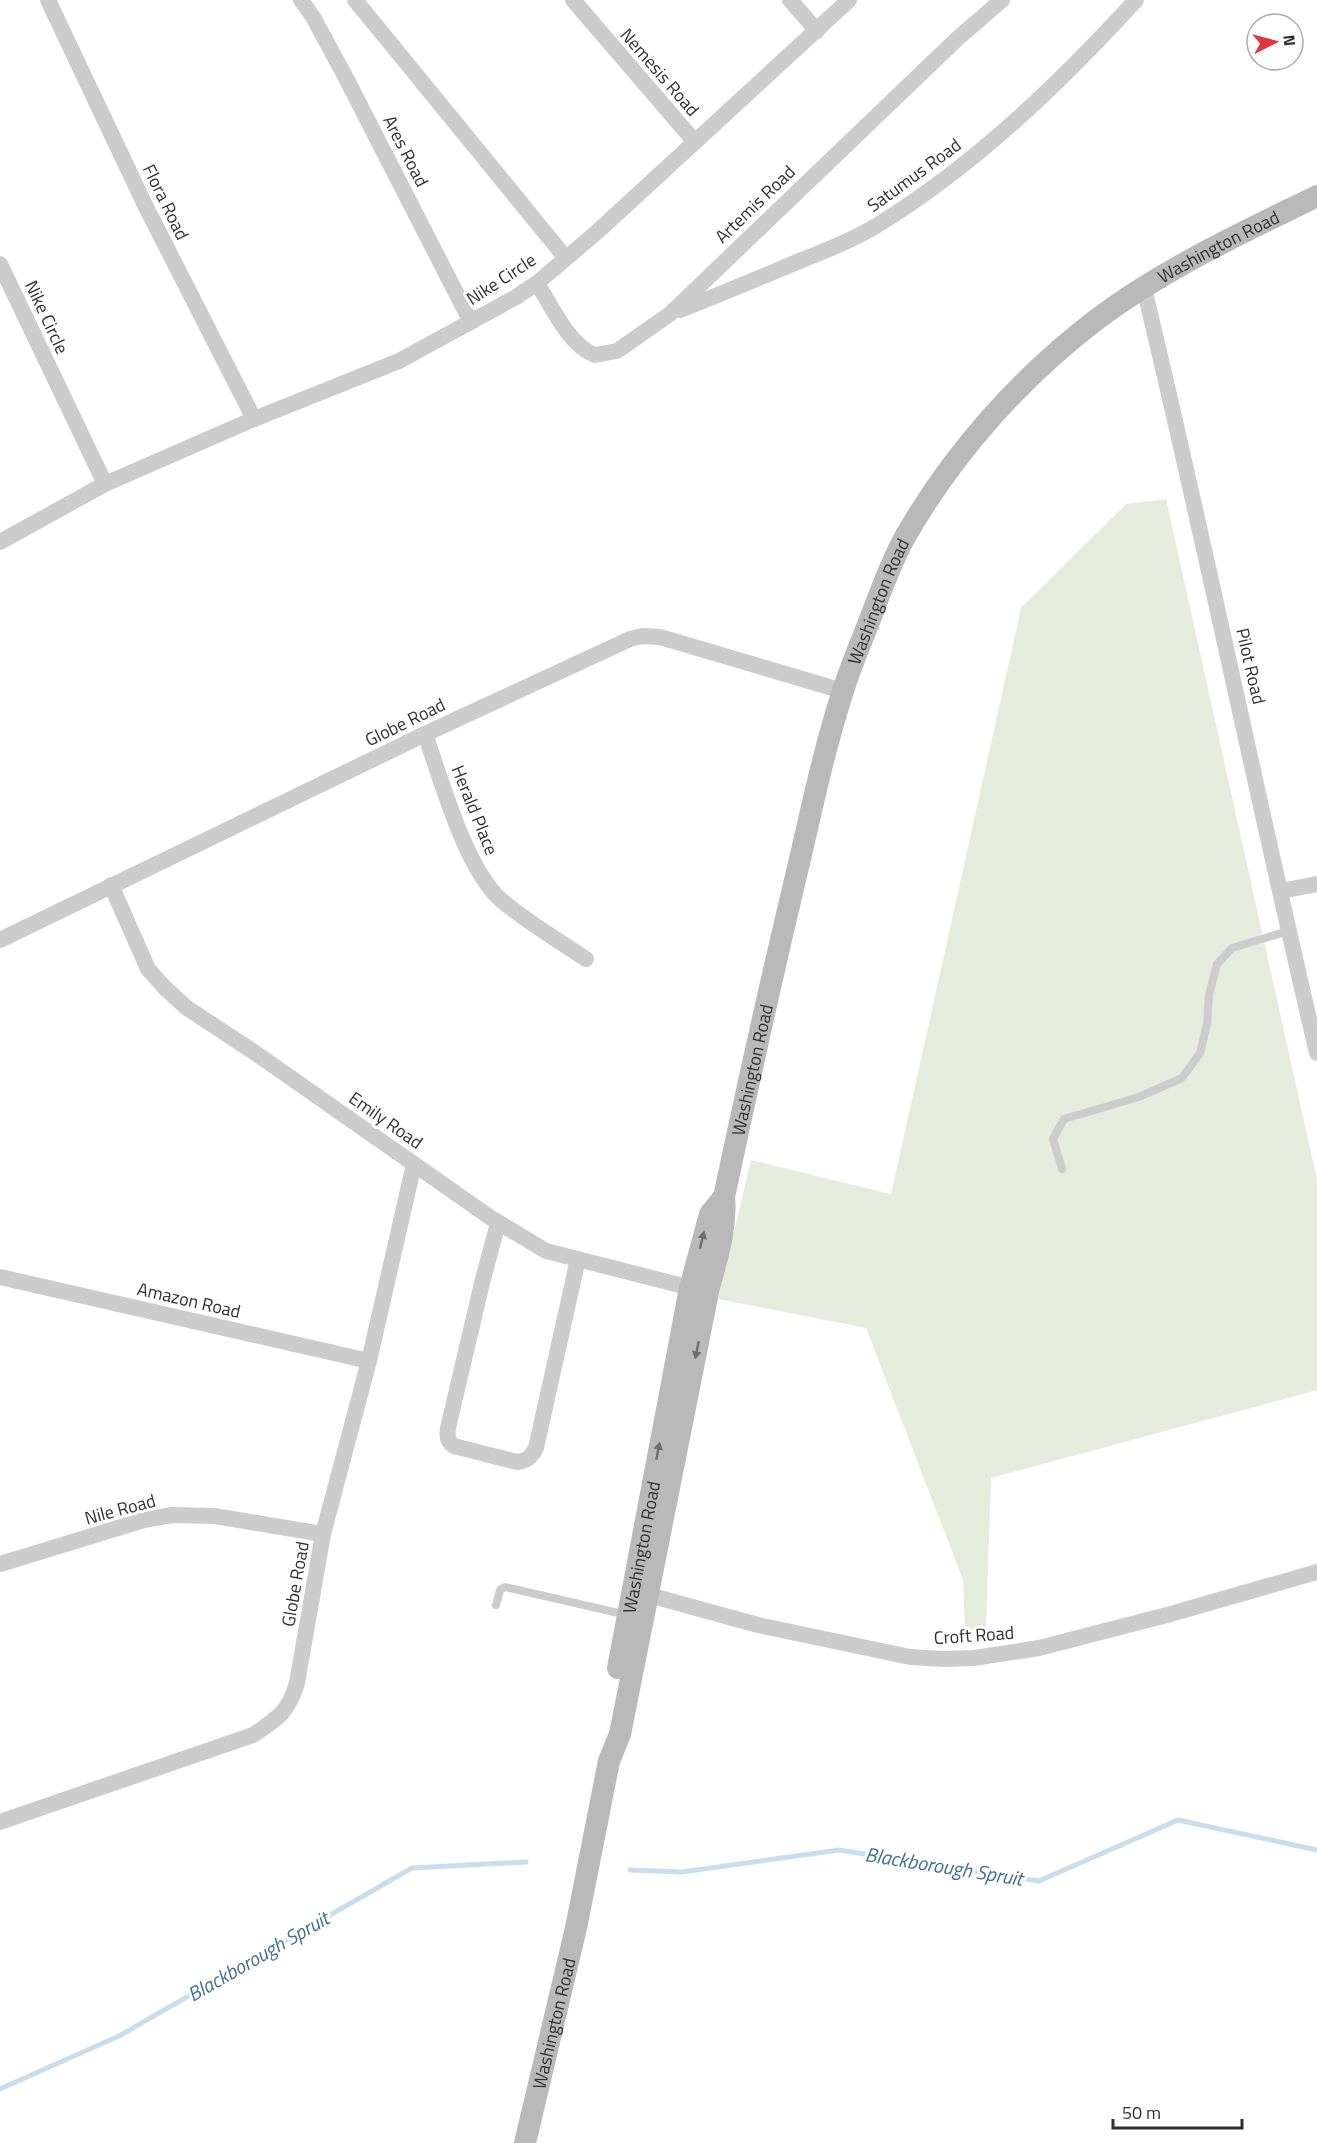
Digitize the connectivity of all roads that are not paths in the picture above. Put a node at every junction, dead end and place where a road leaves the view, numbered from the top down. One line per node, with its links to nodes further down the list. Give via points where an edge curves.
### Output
1 (48, 0): 18 (street, Flora Road, via 145,205)
2 (301, 0): 17 (street, Ares Road, via 346,78)
3 (355, 0): 12 (street)
4 (573, 0): 10 (street, Nemesis Road)
5 (790, 0): 9 (street)
6 (849, 0): 9 (street, Nike Circle)
7 (1002, 0): 16 (street, Artemis Road, via 931,63)
8 (1136, 0): 16 (street, Satumus Road, via 1068,70 964,166 875,227)
9 (817, 31): 10 (street, Nike Circle)
10 (695, 142): 12 (street, Nike Circle)
11 (1317, 196): 15 (main road, Washington Road)
12 (565, 257): 14 (street, Nike Circle)
13 (0, 264): 19 (street, Nike Circle)
14 (537, 283): 16 (street, Artemis Road, via 568,333 580,347 595,355 617,351); 17 (street, Nike Circle)
15 (1144, 288): 21 (main road, Washington Road, via 1098,318 1034,373 942,480 894,557); 25 (street, Pilot Road)
16 (670, 314)
17 (471, 322): 18 (street, Nike Circle, via 399,361)
18 (254, 419): 19 (street, Nike Circle)
19 (105, 484): 20 (street, Nike Circle)
20 (0, 542)
21 (843, 691): 22 (street, Globe Road, via 660,637 642,636); 35 (main road, Washington Road, via 818,780 724,1197 724,1230)
22 (424, 734): 24 (street, Globe Road); 28 (street, Herald Place, via 460,832 481,876 499,898)
23 (1317, 884): 25 (street)
24 (111, 885): 27 (street, Globe Road); 30 (street, Emily Road, via 148,969 165,988 187,1008)
25 (1281, 891): 26 (street, Pilot Road)
26 (1288, 931): 29 (street, Pilot Road); 31 (lane, via 1232,948 1217,964 1200,1053 1182,1078 1139,1097 1064,1119 1053,1138)
27 (0, 940)
28 (586, 959)
29 (1317, 1053)
30 (414, 1164): 32 (street, Emily Road); 36 (street, Globe Road)
31 (1062, 1169)
32 (498, 1223): 33 (street, Emily Road, via 546,1251); 33 (street, via 450,1419 447,1436 454,1446 516,1462 532,1455)
33 (578, 1259): 35 (street, Emily Road)
34 (0, 1278): 36 (street, Amazon Road)
35 (699, 1290): 40 (main road, Washington Road)
36 (369, 1361): 37 (street, Globe Road)
37 (323, 1534): 38 (street, Nile Road, via 213,1516 172,1515); 44 (street, Globe Road, via 297,1683 291,1702 277,1719 254,1735)
38 (0, 1564)
39 (1317, 1572): 40 (street, Croft Road, via 1039,1648 944,1659 910,1657 758,1625)
40 (640, 1592): 42 (main road, Washington Road); 43 (main road, Washington Road, via 620,1734)
41 (496, 1605): 42 (lane, via 500,1590 505,1587)
42 (627, 1615): 43 (main road, Washington Road, via 606,1735)
43 (609, 1761): 45 (main road, Washington Road, via 576,1928)
44 (0, 1822)
45 (525, 2143)

